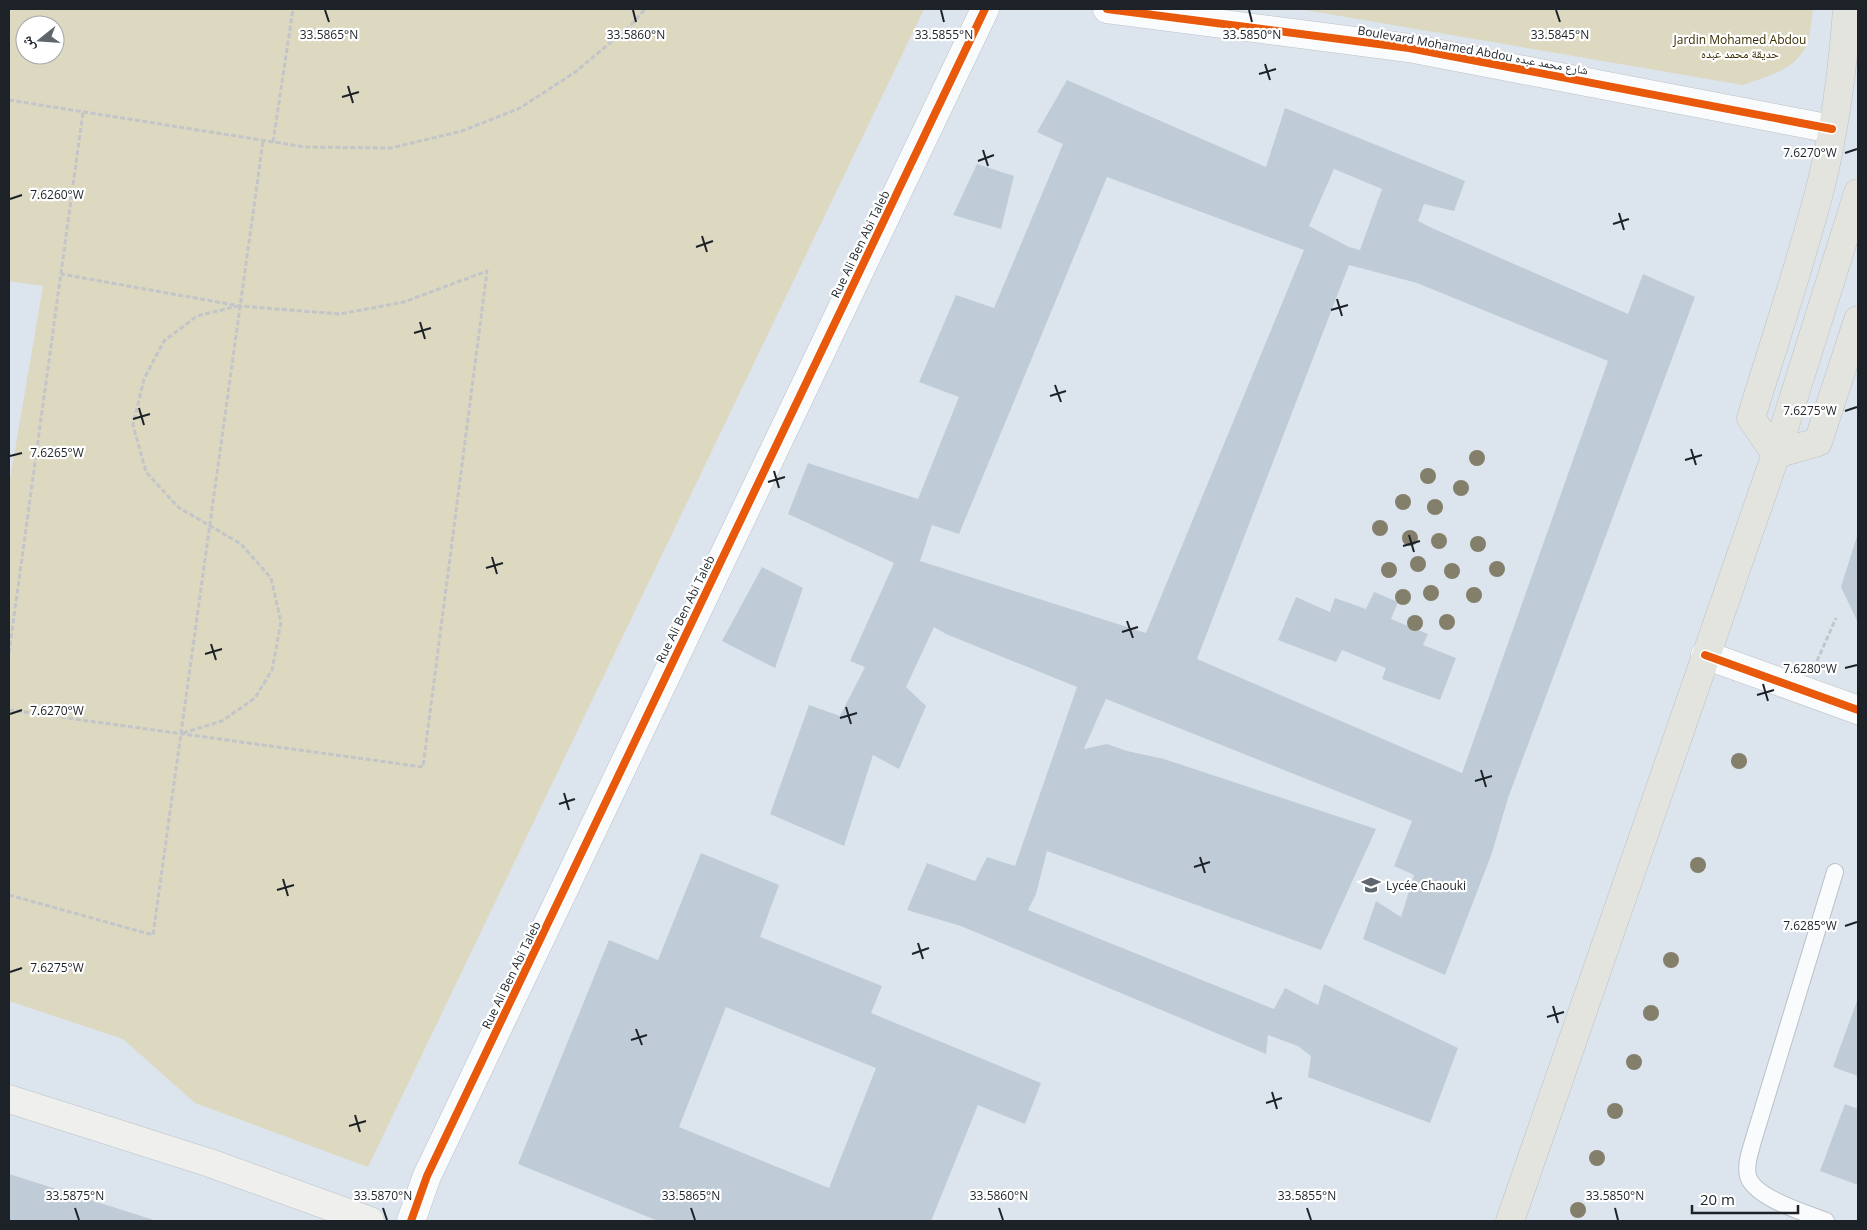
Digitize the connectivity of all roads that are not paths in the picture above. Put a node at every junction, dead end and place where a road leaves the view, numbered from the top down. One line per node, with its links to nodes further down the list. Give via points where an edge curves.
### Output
1 (985, 9): 13 (street, Rue Ali Ben Abi Taleb, via 431,1167)
2 (1107, 9): 4 (street, Boulevard Mohamed Abdou شارع محمد عبده, via 1409,48)
3 (1847, 9): 4 (main road)
4 (1832, 129): 7 (main road, via 1810,225 1751,418)
5 (1858, 193): 7 (main road)
6 (1858, 320): 7 (main road, via 1818,442)
7 (1776, 454): 8 (main road)
8 (1705, 656): 9 (street); 14 (main road)
9 (1858, 710)
10 (1836, 872): 15 (lane, via 1754,1138 1747,1174 1759,1191)
11 (9, 1099): 12 (main road, via 210,1163)
12 (370, 1221)
13 (412, 1221)
14 (1510, 1221)
15 (1826, 1221)

